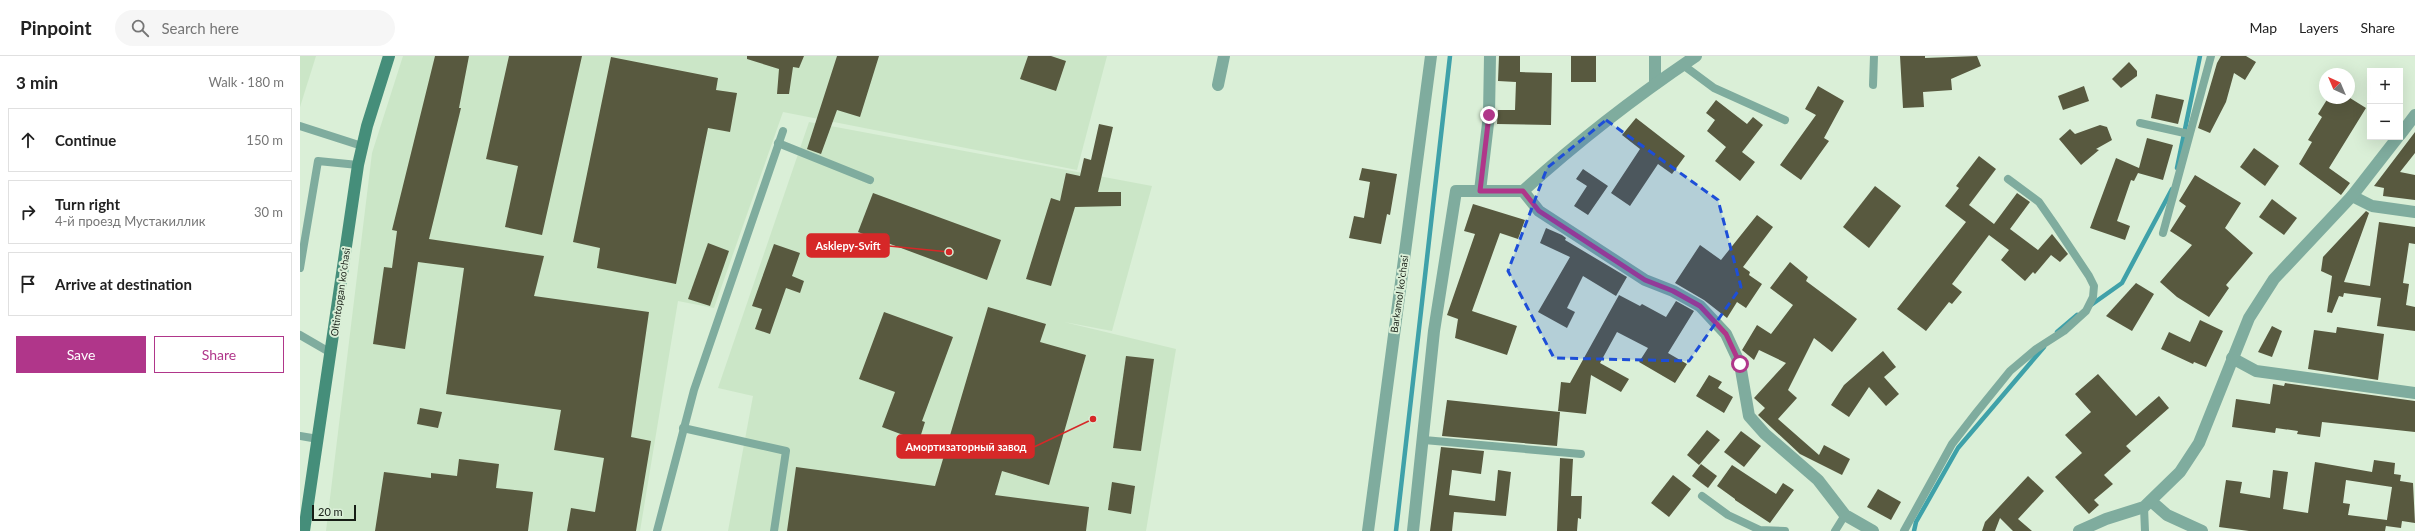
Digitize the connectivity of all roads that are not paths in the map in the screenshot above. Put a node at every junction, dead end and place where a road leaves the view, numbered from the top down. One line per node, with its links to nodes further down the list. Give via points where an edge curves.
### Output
1 (389, 56): 22 (street, Oltintopgan ko'chasi)
2 (1224, 56): 11 (street)
3 (1431, 56): 47 (street, Barkamol ko'chasi)
4 (1490, 56): 26 (street, via 1489,115)
5 (1655, 56): 10 (street)
6 (1696, 56): 9 (street)
7 (1874, 56): 12 (lane)
8 (2211, 56): 19 (lane)
9 (1683, 65): 10 (street); 14 (lane, via 1714,88)
10 (1655, 84): 27 (street, via 1564,154)
11 (1218, 85)
12 (1873, 85)
13 (2415, 115): 18 (street)
14 (1785, 120)
15 (2140, 123): 19 (lane)
16 (300, 126): 22 (lane)
17 (783, 131): 21 (lane)
18 (2403, 131)
19 (2189, 134): 30 (lane)
20 (2396, 140): 28 (street)
21 (778, 143): 25 (lane); 36 (lane)
22 (362, 146): 23 (street, Oltintopgan ko'chasi)
23 (358, 165): 31 (lane, via 318,161); 33 (street, Oltintopgan ko'chasi)
24 (2008, 179): 52 (lane, via 2039,202 2089,276 2094,286 2093,297 2086,311 2064,331 2036,349 2010,372 1976,413 1952,444)
25 (870, 180)
26 (1480, 191): 27 (street); 39 (street, via 1456,191 1434,330)
27 (1523, 191): 43 (street, via 1539,211 1645,280 1673,291 1700,306 1726,334 1740,364 1749,416 1765,434 1818,480)
28 (2352, 196): 29 (street, via 2372,206); 34 (street, via 2274,278 2249,318)
29 (2415, 212)
30 (2163, 233)
31 (300, 268)
32 (300, 335): 33 (lane)
33 (331, 353): 38 (street, Oltintopgan ko'chasi)
34 (2232, 358): 35 (street, via 2256,371); 42 (street, via 2199,443 2180,472)
35 (2415, 393)
36 (683, 428): 45 (lane); 46 (lane, via 786,451)
37 (300, 436): 38 (lane)
38 (318, 439): 44 (street, Oltintopgan ko'chasi)
39 (1424, 440): 40 (lane); 48 (street)
40 (1582, 454)
41 (1702, 496): 49 (lane, via 1728,515 1760,530)
42 (2148, 504): 53 (street); 54 (lane); 55 (street)
43 (1845, 515): 50 (lane); 51 (street)
44 (304, 531)
45 (657, 531)
46 (774, 531)
47 (1368, 531)
48 (1413, 531)
49 (1785, 531)
50 (1835, 531)
51 (1873, 531)
52 (1904, 531)
53 (2079, 531)
54 (2145, 531)
55 (2202, 531)

